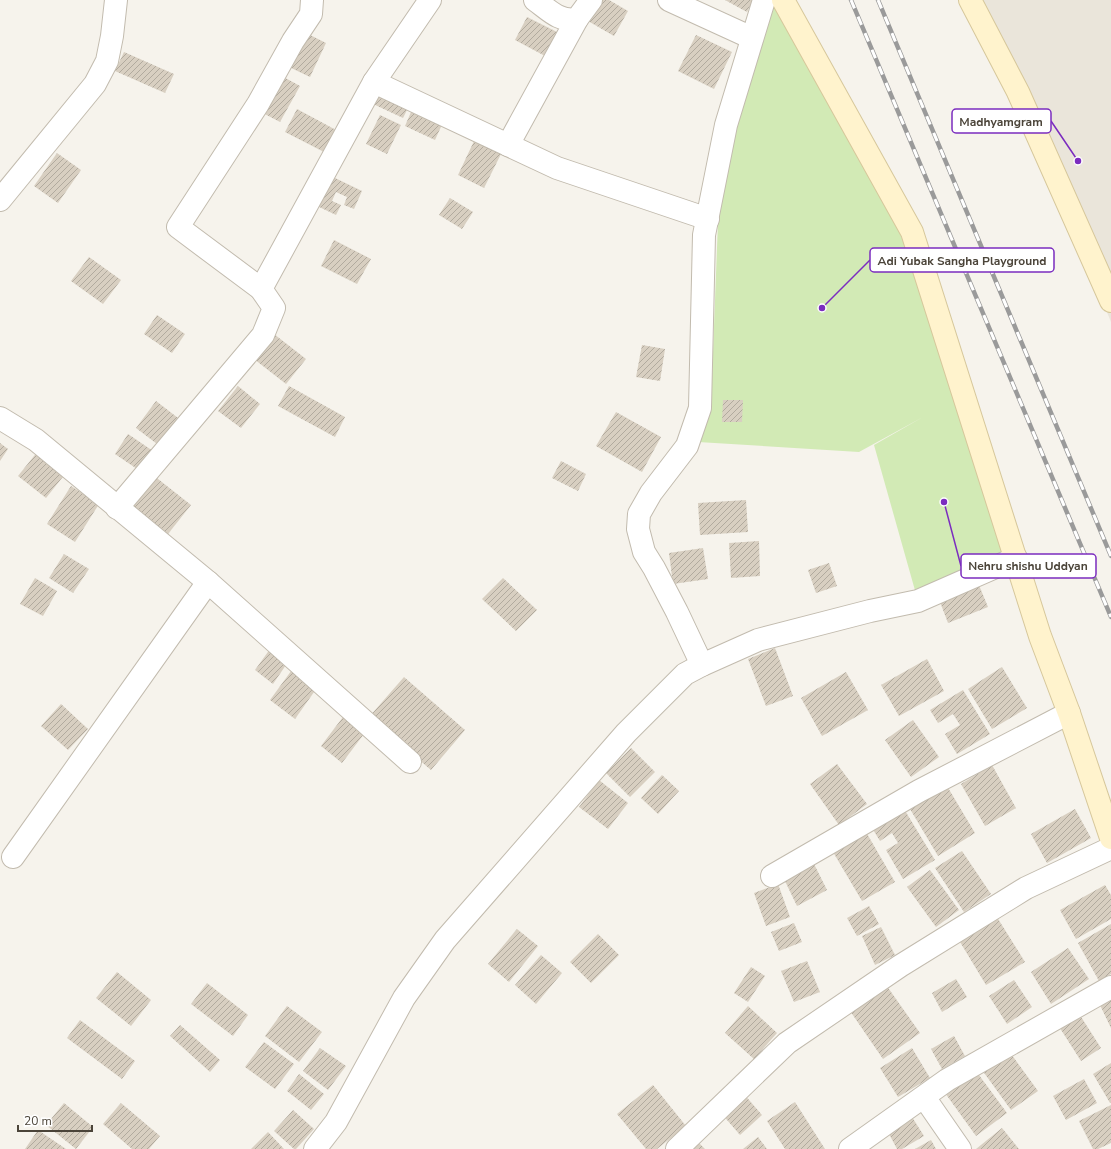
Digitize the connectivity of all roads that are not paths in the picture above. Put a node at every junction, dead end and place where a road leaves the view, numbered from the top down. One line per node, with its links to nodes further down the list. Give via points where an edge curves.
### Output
1 (116, 0): 14 (street, via 107,61 96,84)
2 (312, 0): 16 (street, via 310,14 258,104 178,227)
3 (430, 0): 12 (street)
4 (535, 0): 10 (street, via 567,20)
5 (591, 0): 10 (street)
6 (669, 0): 11 (street)
7 (764, 0): 11 (street)
8 (783, 0): 20 (street, via 912,232)
9 (970, 0): 17 (street, via 1018,92)
10 (577, 19): 13 (street)
11 (752, 38): 15 (street, via 726,125)
12 (374, 82): 13 (street); 16 (street)
13 (508, 145): 15 (street, via 557,168)
14 (0, 200)
15 (708, 219): 22 (street, via 704,235 700,408 687,446 651,493 639,514 638,529 644,552)
16 (261, 289): 19 (street, via 274,308 263,335)
17 (1111, 301)
18 (0, 418): 19 (street, via 36,440)
19 (117, 508): 21 (street)
20 (1016, 558): 22 (street, via 918,601 758,640); 23 (street, via 1040,636)
21 (208, 582): 24 (street); 27 (street)
22 (702, 665): 31 (street, via 685,674 626,733 444,940 404,998 336,1122)
23 (1069, 713): 25 (street); 28 (street, via 919,791)
24 (410, 762)
25 (1111, 838)
26 (1111, 848): 32 (street, via 1026,888 900,966 787,1043)
27 (13, 857)
28 (772, 876)
29 (1111, 987): 30 (street, via 947,1080)
30 (924, 1097): 33 (street); 34 (street)
31 (315, 1149)
32 (676, 1149)
33 (850, 1149)
34 (960, 1149)

